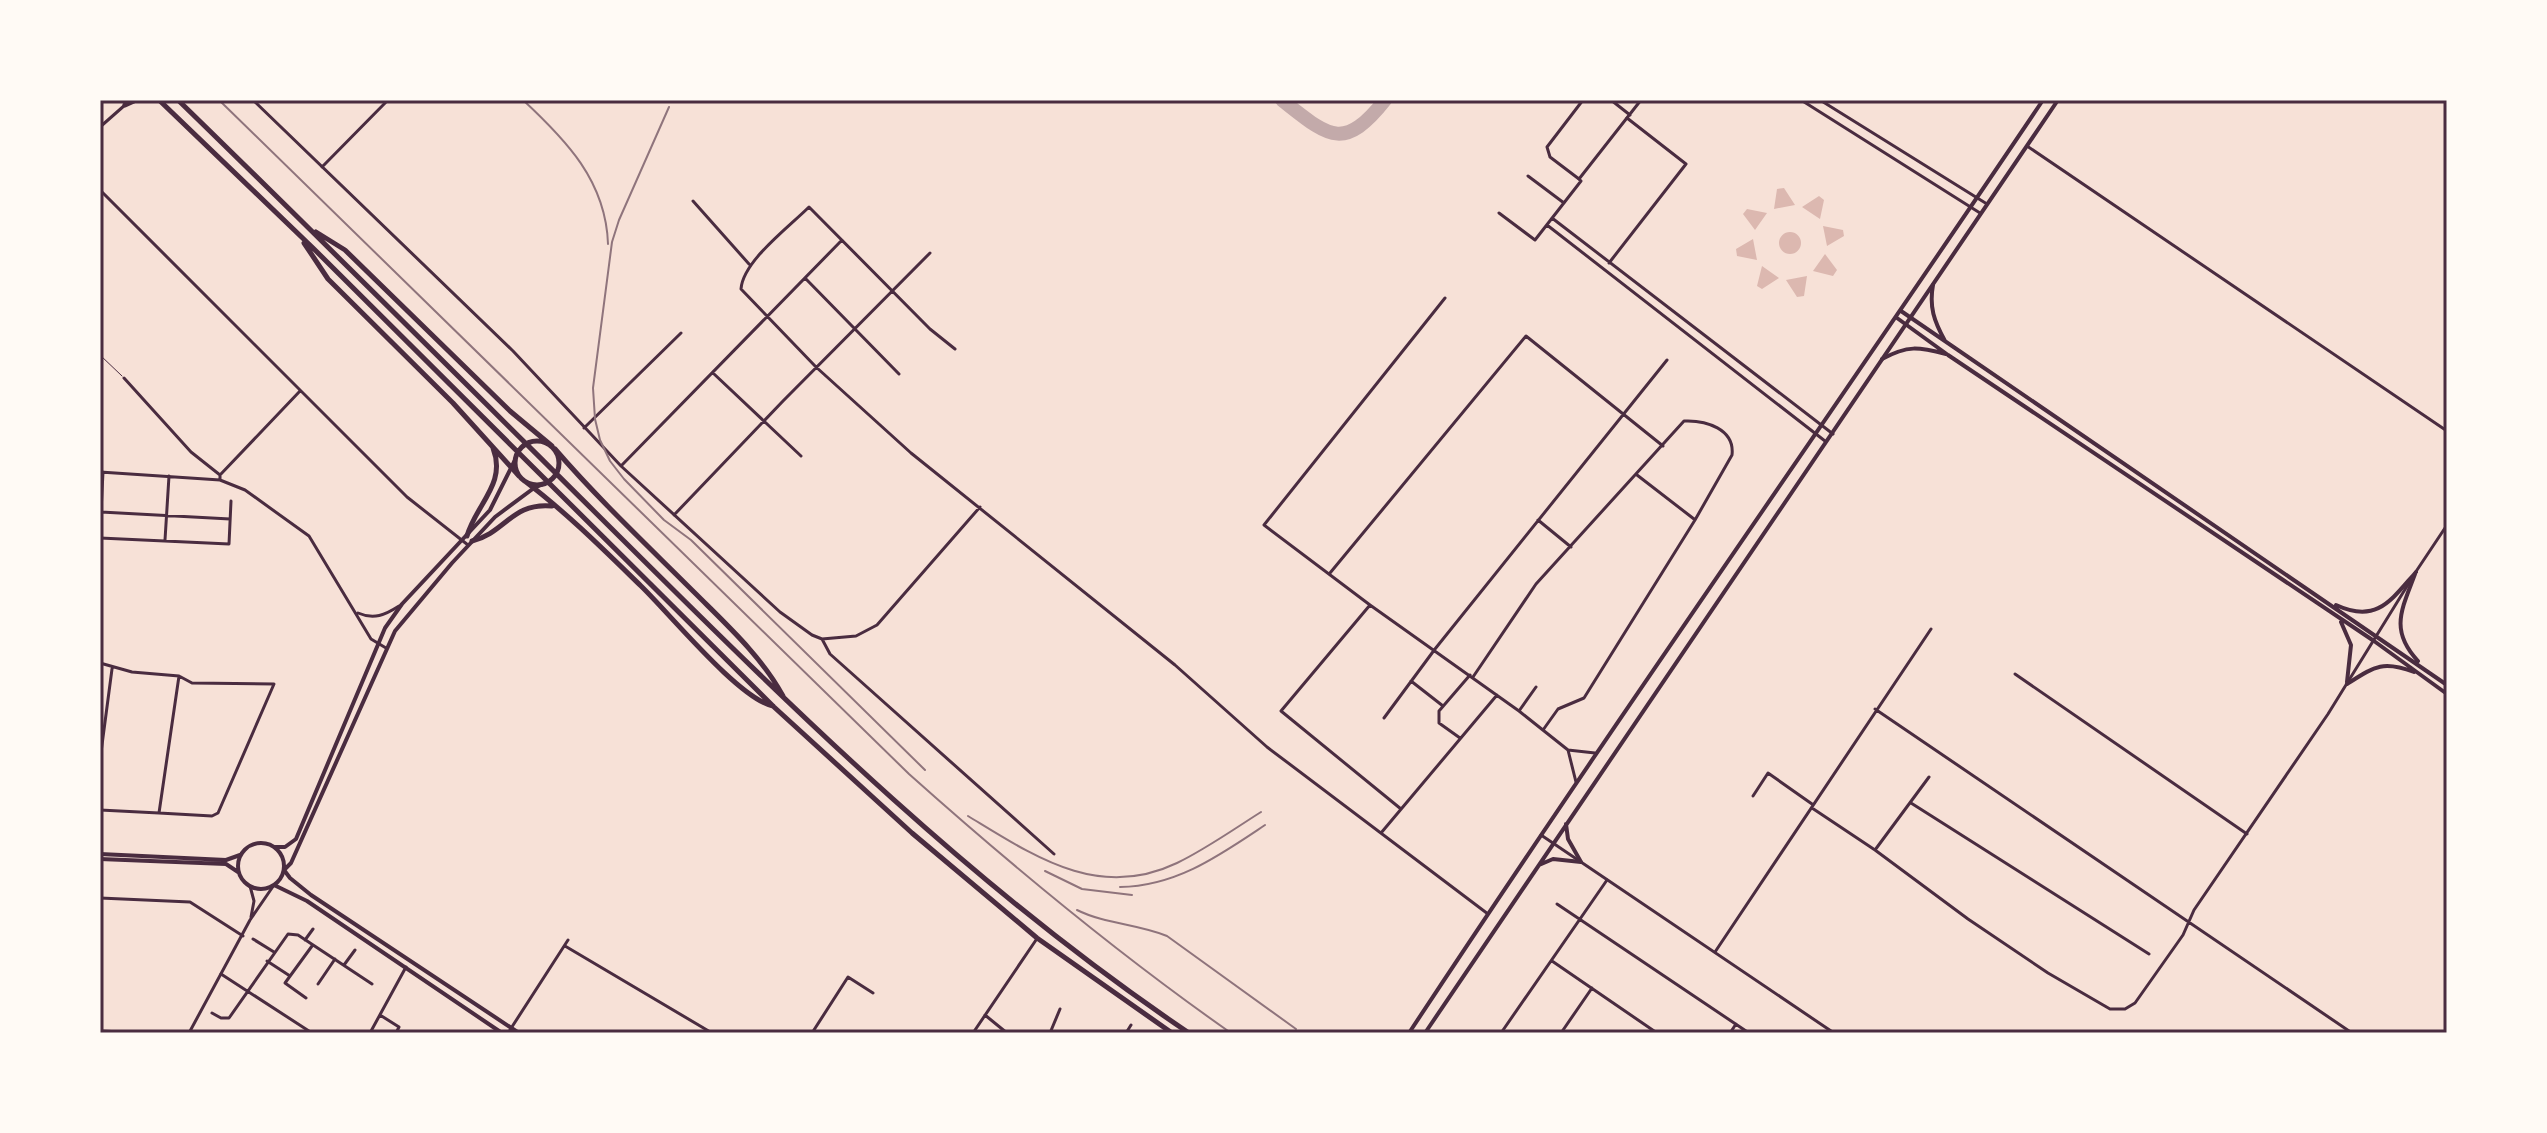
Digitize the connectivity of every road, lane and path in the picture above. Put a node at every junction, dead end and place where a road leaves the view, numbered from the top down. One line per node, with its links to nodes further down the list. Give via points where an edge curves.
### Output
1 (136, 100): 15 (highway)
2 (152, 100): 16 (highway)
3 (159, 100): 16 (highway)
4 (178, 100): 34 (highway)
5 (253, 100): 21 (street)
6 (388, 100): 21 (street)
7 (1583, 100): 23 (street, via 1547,147 1550,157)
8 (1611, 100): 17 (street)
9 (1625, 100): 17 (street)
10 (1641, 100): 18 (street)
11 (1801, 100): 29 (street)
12 (1820, 100): 25 (street)
13 (2043, 100): 25 (main road)
14 (2058, 100): 20 (main road)
15 (127, 103): 19 (street)
16 (166, 107): 35 (highway)
17 (1620, 107): 18 (street)
18 (1628, 116): 23 (street); 38 (street, via 1686,164)
19 (100, 127)
20 (2027, 146): 28 (main road); 66 (street)
21 (322, 167): 65 (street, via 513,351)
22 (1528, 176): 27 (street)
23 (1579, 179): 27 (street)
24 (100, 190): 61 (street)
25 (1977, 198): 28 (street); 29 (main road)
26 (693, 201): 39 (street)
27 (1564, 203): 32 (street)
28 (1987, 204): 31 (main road)
29 (1971, 207): 31 (street); 44 (main road)
30 (1499, 213): 33 (street, via 1535,240)
31 (1980, 213): 41 (main road)
32 (1552, 218): 33 (street); 38 (street)
33 (1547, 225): 67 (street)
34 (308, 227): 72 (highway, via 345,250); 128 (highway)
35 (299, 235): 70 (highway, via 328,279); 130 (highway)
36 (843, 239): 39 (street, via 809,207); 40 (street); 42 (street)
37 (930, 253): 42 (street)
38 (1609, 263): 64 (street)
39 (750, 265): 45 (street, via 741,289)
40 (805, 278): 45 (street); 49 (street)
41 (1933, 284): 47 (main road); 51 (main road, via 1932,316)
42 (894, 291): 49 (street); 52 (street)
43 (1445, 298): 102 (street, via 1264,525)
44 (1901, 311): 46 (main road); 47 (main road)
45 (767, 317): 57 (street); 58 (street)
46 (1897, 318): 48 (main road); 64 (main road)
47 (1910, 318): 48 (main road); 51 (main road)
48 (1905, 324): 54 (main road); 55 (main road)
49 (854, 329): 57 (street); 59 (street)
50 (681, 333): 65 (street)
51 (1946, 343): 103 (main road)
52 (955, 349)
53 (100, 355): 60 (lane)
54 (1948, 355): 55 (main road, via 1906,348); 107 (main road)
55 (1881, 359): 68 (main road)
56 (1667, 360): 62 (street)
57 (816, 367): 63 (street); 87 (street)
58 (713, 373): 63 (street); 75 (street)
59 (899, 374)
60 (124, 378): 81 (street)
61 (300, 391): 81 (street); 97 (street, via 407,497)
62 (1623, 414): 71 (street); 92 (street); 102 (street, via 1526,336)
63 (764, 421): 73 (street); 89 (street)
64 (1822, 427): 67 (main road); 68 (street)
65 (584, 428): 75 (street)
66 (2447, 431)
67 (1817, 434): 69 (street); 138 (main road)
68 (1833, 434): 69 (main road)
69 (1827, 442): 148 (main road)
70 (491, 443): 76 (highway); 97 (highway, via 495,481)
71 (1663, 446): 78 (street); 93 (street, via 1684,421 1702,421 1730,438 1728,465)
72 (554, 447): 74 (highway, via 531,441); 83 (highway, via 559,470); 128 (highway, via 717,615 773,678)
73 (801, 456)
74 (515, 460): 76 (main road); 80 (highway)
75 (621, 466): 89 (street)
76 (512, 468): 80 (highway); 97 (main road, via 496,503)
77 (102, 472): 79 (street); 88 (street)
78 (1637, 475): 93 (street); 100 (street)
79 (169, 476): 81 (street); 90 (street)
80 (519, 476): 82 (highway)
81 (220, 478): 106 (street, via 309,536)
82 (526, 482): 83 (highway); 84 (highway)
83 (543, 484): 84 (main road)
84 (534, 488): 86 (highway); 99 (main road)
85 (231, 501): 91 (street)
86 (554, 506): 99 (highway, via 524,508 488,537); 130 (highway, via 730,676 762,704)
87 (980, 507): 110 (street, via 877,625 856,636); 149 (street, via 1267,747)
88 (101, 512): 90 (street); 95 (street)
89 (674, 515): 110 (street, via 802,629)
90 (166, 516): 91 (street); 98 (street)
91 (230, 519): 98 (street, via 229,544)
92 (1538, 520): 100 (street); 114 (street)
93 (1695, 520): 134 (street, via 1584,698 1558,709)
94 (2447, 525): 101 (street)
95 (100, 532)
96 (100, 538): 98 (street)
97 (465, 538): 99 (street); 104 (main road)
98 (165, 540)
99 (470, 543): 113 (main road, via 403,619)
100 (1571, 547): 121 (street, via 1536,584)
101 (2416, 572): 103 (main road, via 2371,613 2349,611); 109 (street); 117 (main road, via 2400,633)
102 (1330, 573): 105 (street)
103 (2318, 596): 109 (main road)
104 (402, 604): 106 (street, via 382,616); 112 (main road)
105 (1370, 605): 114 (street); 145 (street, via 1281,711)
106 (355, 612): 112 (street)
107 (2340, 620): 111 (main road); 123 (main road, via 2351,645)
108 (1931, 629): 131 (street)
109 (2378, 636): 111 (street); 117 (main road)
110 (822, 639): 155 (street, via 830,654)
111 (2374, 641): 119 (main road); 123 (street)
112 (378, 644): 113 (street); 153 (main road, via 296,839)
113 (386, 648): 160 (main road)
114 (1435, 649): 121 (street); 122 (street)
115 (100, 663): 116 (street)
116 (112, 668): 120 (street); 136 (street)
117 (2424, 668): 124 (main road)
118 (2015, 674): 150 (street)
119 (2421, 675): 123 (main road, via 2385,665); 126 (main road)
120 (179, 676): 147 (street); 147 (street, via 192,683 274,684 218,813)
121 (1472, 676): 127 (street); 129 (street)
122 (1411, 681): 129 (street); 133 (street)
123 (2347, 684): 150 (street)
124 (2447, 685)
125 (1536, 687): 132 (street)
126 (2447, 694)
127 (1498, 695): 132 (street); 135 (street)
128 (785, 701): 217 (highway, via 882,792 1022,910)
129 (1443, 706): 135 (street, via 1439,723)
130 (774, 707): 173 (highway)
131 (1875, 709): 144 (street); 170 (street)
132 (1519, 711): 134 (street)
133 (1384, 718)
134 (1543, 730): 137 (street)
135 (1460, 738): 145 (street)
136 (101, 742): 139 (street)
137 (1568, 750): 138 (street); 141 (street)
138 (1598, 753): 141 (main road)
139 (100, 760)
140 (1929, 777): 143 (street)
141 (1577, 784): 151 (main road)
142 (1753, 796): 144 (street, via 1768,773)
143 (1911, 803): 154 (street); 182 (street)
144 (1812, 806): 154 (street); 181 (street)
145 (1401, 809): 149 (street)
146 (100, 810): 147 (street)
147 (159, 813)
148 (1566, 823): 152 (main road); 158 (main road)
149 (1381, 833): 167 (street)
150 (2247, 834): 170 (street)
151 (1541, 835): 152 (street); 167 (main road)
152 (1553, 842): 158 (street); 159 (main road)
153 (275, 847): 156 (main road, via 255,843); 160 (main road)
154 (1875, 850): 170 (street, via 2048,973 2117,1010 2135,1003)
155 (1054, 854)
156 (240, 855): 157 (main road, via 226,860); 161 (main road)
157 (100, 856): 161 (main road, via 226,864)
158 (1581, 862): 159 (main road, via 1553,859); 162 (street)
159 (1537, 866): 219 (main road)
160 (284, 870): 163 (main road); 203 (main road, via 311,895)
161 (238, 872): 164 (main road)
162 (1607, 880): 168 (street); 181 (street)
163 (274, 885): 164 (main road); 169 (street); 187 (main road)
164 (250, 886): 169 (street)
165 (100, 898): 172 (street, via 190,902)
166 (1557, 904): 168 (street)
167 (1488, 914): 218 (main road)
168 (1578, 919): 184 (street); 200 (street)
169 (250, 920): 172 (street)
170 (2189, 922): 226 (street)
171 (313, 929): 175 (street)
172 (243, 936): 188 (street)
173 (1037, 938): 199 (street); 216 (highway)
174 (253, 939): 180 (street)
175 (305, 940): 177 (street); 180 (street, via 288,934)
176 (568, 940): 178 (street)
177 (313, 945): 183 (street); 189 (street)
178 (565, 946): 203 (street); 210 (street)
179 (355, 950): 186 (street)
180 (274, 952): 185 (street)
181 (1715, 952): 225 (street)
182 (2149, 954)
183 (335, 959): 186 (street); 190 (street)
184 (1551, 960): 192 (street); 220 (street)
185 (267, 961): 189 (street); 193 (street)
186 (344, 965): 191 (street)
187 (406, 967): 198 (street); 203 (main road)
188 (221, 974): 193 (street); 205 (street)
189 (290, 976): 195 (street, via 285,984)
190 (318, 984)
191 (372, 984)
192 (1592, 988): 221 (street); 222 (street)
193 (247, 990): 197 (street, via 229,1018); 206 (street)
194 (873, 993): 211 (street, via 848,977)
195 (306, 998)
196 (1060, 1009): 214 (street)
197 (212, 1013)
198 (380, 1015): 207 (street); 208 (street, via 399,1027)
199 (985, 1015): 212 (street); 213 (street)
200 (1736, 1024): 223 (street); 224 (street)
201 (1131, 1025): 215 (street)
202 (100, 1031): 204 (street)
203 (507, 1031): 209 (main road)
204 (128, 1032)
205 (189, 1033)
206 (312, 1033)
207 (370, 1033)
208 (396, 1033)
209 (519, 1033)
210 (712, 1033)
211 (812, 1033)
212 (973, 1033)
213 (1007, 1033)
214 (1050, 1033)
215 (1126, 1033)
216 (1172, 1033)
217 (1189, 1033)
218 (1409, 1033)
219 (1425, 1033)
220 (1501, 1033)
221 (1561, 1033)
222 (1657, 1033)
223 (1730, 1033)
224 (1749, 1033)
225 (1834, 1033)
226 (2352, 1033)

